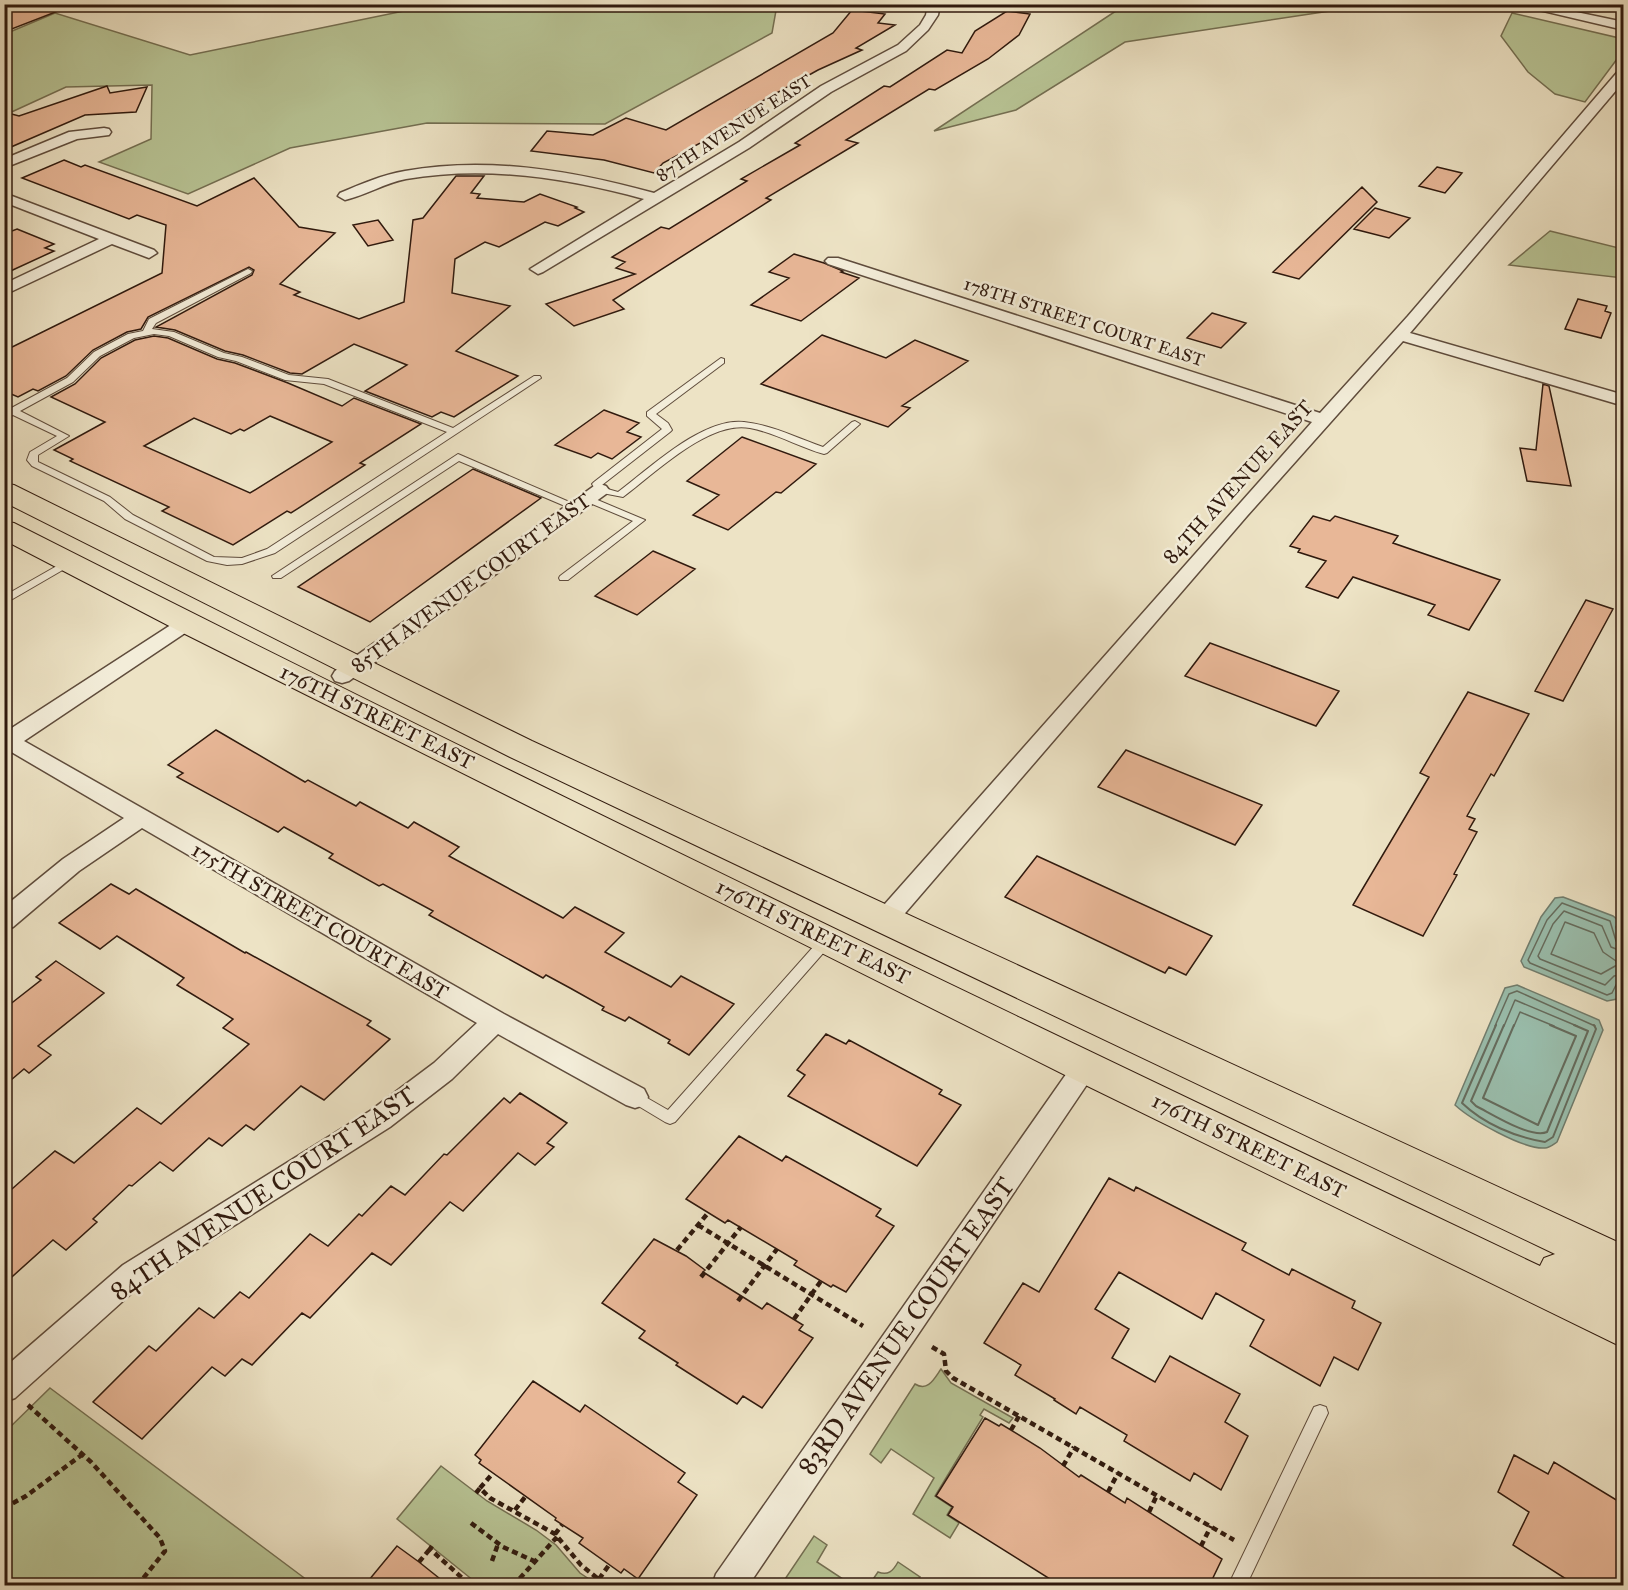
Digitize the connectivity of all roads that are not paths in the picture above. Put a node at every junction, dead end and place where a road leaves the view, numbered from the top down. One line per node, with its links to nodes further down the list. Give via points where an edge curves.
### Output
1 (934, 4): 9 (street, 87TH AVENUE EAST, via 924,27 902,48 826,89)
2 (1519, 4): 3 (street)
3 (1623, 26)
4 (1623, 72): 17 (street, 84TH AVENUE EAST)
5 (104, 132): 6 (street, via 68,137)
6 (4, 164)
7 (345, 196): 9 (street, via 405,175 486,169 570,177)
8 (4, 197): 10 (street)
9 (657, 198): 13 (street, 87TH AVENUE EAST)
10 (110, 239): 11 (street); 15 (street)
11 (149, 253)
12 (833, 261): 22 (street, 178TH STREET COURT EAST)
13 (538, 269)
14 (248, 271): 16 (lane, via 152,321)
15 (4, 290)
16 (147, 331): 21 (lane, via 97,354 70,380); 24 (lane, via 171,334 288,378 325,381)
17 (1399, 335): 20 (street); 22 (street, 84TH AVENUE EAST)
18 (721, 361): 26 (lane, via 650,414 666,430 597,484)
19 (537, 378): 24 (lane)
20 (1623, 400)
21 (9, 414): 24 (lane, via 64,436 33,454 35,464 224,563 272,551)
22 (1324, 420): 36 (street, 84TH AVENUE EAST)
23 (855, 424): 26 (lane, via 824,451 749,425 726,426 704,434 620,495)
24 (454, 432)
25 (4, 491): 33 (main road, 176TH STREET EAST)
26 (588, 499): 29 (lane, via 458,457); 30 (lane, via 640,520); 33 (street, 85TH AVENUE COURT EAST)
27 (4, 529): 28 (main road, 176TH STREET EAST)
28 (69, 562): 31 (lane); 32 (main road, 176TH STREET EAST)
29 (277, 576)
30 (564, 579)
31 (4, 601)
32 (187, 623): 33 (main road, via 216,618); 34 (street); 38 (main road, 176TH STREET EAST)
33 (349, 671): 36 (main road, 176TH STREET EAST)
34 (6, 742): 35 (street, 175TH STREET COURT EAST)
35 (140, 818): 37 (street, via 70,865); 39 (street, 175TH STREET COURT EAST)
36 (885, 920): 42 (main road, 176TH STREET EAST)
37 (4, 921)
38 (827, 939): 40 (main road, 176TH STREET EAST); 41 (lane, via 670,1118)
39 (495, 1021): 41 (street, 175TH STREET COURT EAST); 44 (street, 84TH AVENUE COURT EAST, via 443,1071 380,1119 133,1274)
40 (1085, 1067): 42 (main road, via 1109,1064 1155,1076 1598,1290 1608,1291 1615,1286); 43 (main road, 176TH STREET EAST); 46 (street, 83RD AVENUE COURT EAST)
41 (634, 1097)
42 (1623, 1266)
43 (1623, 1328)
44 (4, 1388)
45 (1320, 1413): 47 (lane)
46 (728, 1586)
47 (1237, 1586)

